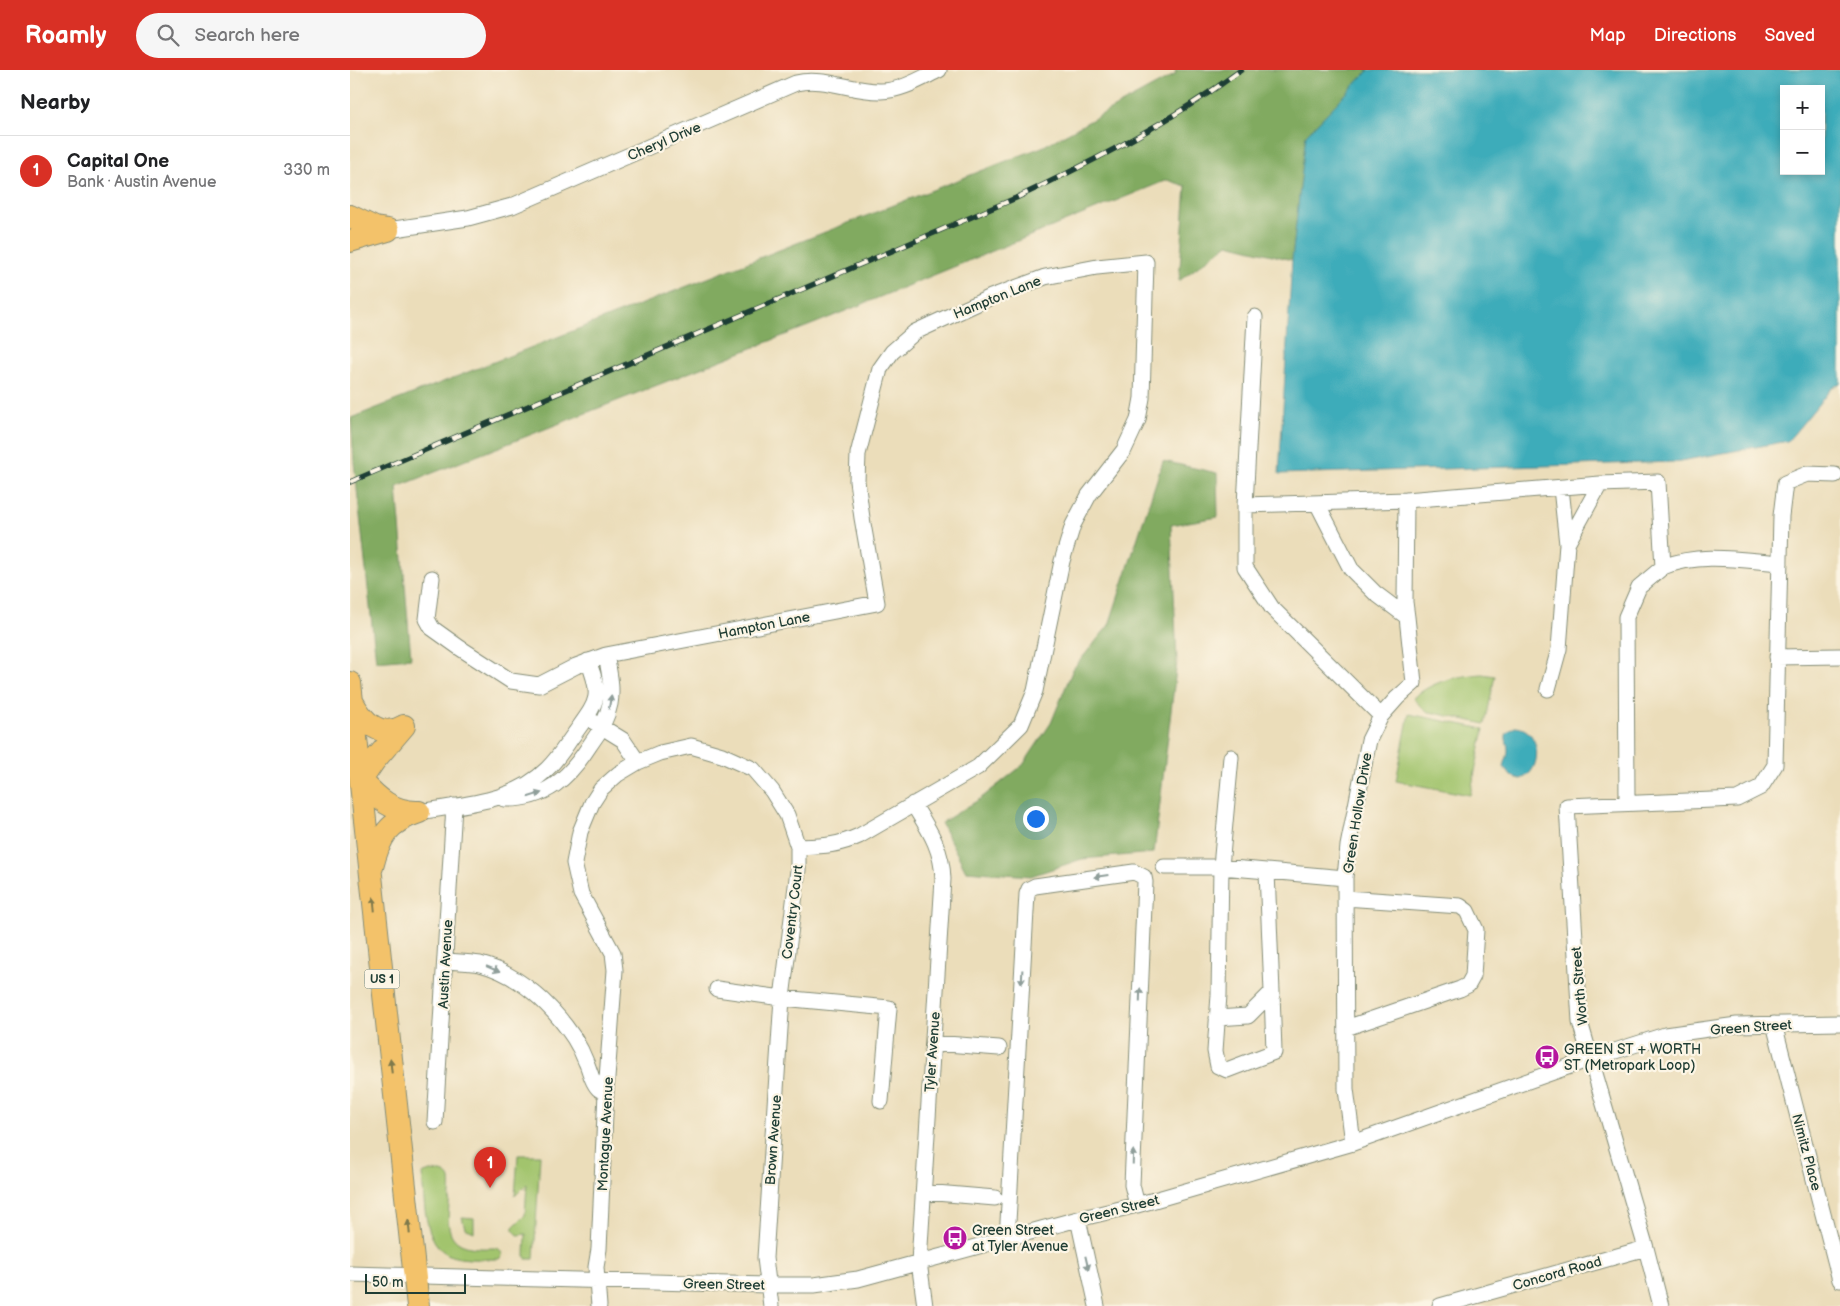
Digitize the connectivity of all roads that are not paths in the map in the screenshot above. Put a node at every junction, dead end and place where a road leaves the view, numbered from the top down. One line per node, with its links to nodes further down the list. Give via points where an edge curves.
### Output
1 (939, 70): 3 (street, Cheryl Drive, via 883,91 815,81 796,83 512,206 474,216)
2 (350, 216): 3 (highway, via 375,228)
3 (388, 230): 4 (highway)
4 (350, 240)
5 (1254, 317): 11 (street)
6 (1834, 475): 13 (street, via 1807,474 1785,483 1780,516)
7 (1600, 484): 8 (street); 12 (street); 14 (street, via 1658,482)
8 (1561, 488): 9 (street); 12 (street)
9 (1406, 500): 10 (street); 16 (street)
10 (1317, 503): 11 (street); 16 (street, via 1351,569 1375,593)
11 (1245, 505): 23 (street, via 1245,567 1272,608)
12 (1567, 544): 21 (street, via 1559,649)
13 (1780, 563): 14 (street, via 1707,558 1678,561); 19 (street)
14 (1663, 567): 32 (street, via 1639,587 1626,617)
15 (432, 578): 20 (street, Hampton Lane, via 427,619 432,628 511,681 539,685)
16 (1407, 617): 23 (street, Green Hollow Drive, via 1414,683)
17 (606, 655): 20 (street, Hampton Lane); 25 (street, one-way to 17, via 611,693); 33 (street, Hampton Lane, via 877,603 857,481 858,454 880,369 892,352 916,332 1045,277 1146,262 1142,398 1138,420 1124,450 1089,496 1073,525 1062,561 1035,691 1021,725 978,768)
18 (1840, 656): 19 (street)
19 (1777, 657): 32 (street, via 1775,765 1761,787 1737,799)
20 (588, 661): 24 (street, via 597,693)
21 (1548, 689)
22 (351, 692): 30 (highway, US 1); 30 (highway, via 365,721 377,730 388,732 404,726)
23 (1381, 716): 41 (street, Green Hollow Drive, via 1369,740 1348,846)
24 (586, 717): 25 (street); 27 (street)
25 (602, 727): 28 (street, via 623,740); 29 (street)
26 (1231, 757): 38 (street)
27 (554, 761): 29 (street); 31 (street, via 527,785)
28 (638, 762): 36 (street, Coventry Court, via 691,746 753,769 772,790 787,815); 44 (street, Coventry Court, via 609,781 592,803 580,832 574,863 581,894 606,938)
29 (569, 774): 31 (street, one-way to 29, via 535,796)
30 (361, 780): 35 (highway, via 391,807); 40 (highway, US 1)
31 (495, 799): 34 (street)
32 (1627, 803): 55 (street, Worth Street, via 1567,806 1580,1022)
33 (913, 804): 36 (street, Hampton Lane, via 845,842); 53 (street, Tyler Avenue, via 937,845 942,869)
34 (454, 806): 35 (street); 43 (street, Austin Avenue)
35 (419, 812): 40 (highway, via 401,819 384,834)
36 (798, 847): 45 (street, Coventry Court, via 798,870)
37 (1164, 867): 38 (street)
38 (1221, 868): 39 (street); 49 (street)
39 (1267, 872): 41 (street); 47 (street)
40 (370, 873): 68 (highway, US 1, one-way to 40)
41 (1346, 878): 42 (street, Green Hollow Drive)
42 (1346, 898): 52 (street, Green Hollow Drive); 52 (street, via 1460,906 1467,911 1476,930 1473,976 1468,985)
43 (445, 961): 56 (street, one-way to 56, via 488,967 535,993 568,1029 581,1050 595,1085); 58 (street, Austin Avenue)
44 (615, 962): 56 (street, Montague Avenue)
45 (784, 974): 48 (street, Brown Avenue)
46 (717, 990): 48 (street)
47 (1272, 992): 49 (street, via 1248,1016); 49 (street, via 1274,1052 1227,1070 1218,1066 1215,1051)
48 (782, 998): 57 (street, via 889,1008); 71 (street, Brown Avenue, via 765,1258)
49 (1217, 1018)
50 (1840, 1023): 51 (street, Green Street)
51 (1774, 1024): 55 (street, Green Street, via 1737,1025 1664,1035); 69 (street, Nimitz Place)
52 (1346, 1028): 59 (street, Green Hollow Drive, via 1346,1089)
53 (933, 1043): 54 (street); 60 (street, Tyler Avenue)
54 (999, 1048)
55 (1590, 1059): 59 (street, Green Street); 65 (street, Worth Street)
56 (606, 1092): 70 (street, Montague Avenue)
57 (881, 1101)
58 (436, 1122)
59 (1353, 1143): 62 (street, Green Street)
60 (924, 1192): 61 (street); 66 (street, Tyler Avenue)
61 (995, 1198)
62 (1137, 1205): 63 (street, Green Street); 64 (street, one-way to 64, via 1132,1185 1144,877 1134,872 1035,886 1027,894)
63 (1078, 1219): 64 (street, Green Street); 76 (street, one-way to 76)
64 (1007, 1239): 66 (street, Green Street)
65 (1646, 1248): 77 (street, Concord Road); 78 (street, Worth Street)
66 (919, 1262): 71 (street, Green Street, via 858,1279 814,1285); 75 (street, Tyler Avenue)
67 (350, 1274): 68 (street, Green Street)
68 (414, 1276): 70 (street, Green Street); 72 (highway, US 1)
69 (1840, 1280)
70 (596, 1281): 71 (street, Green Street); 73 (street, Montague Avenue)
71 (767, 1285): 74 (street, Brown Avenue)
72 (418, 1306)
73 (599, 1306)
74 (771, 1306)
75 (925, 1306)
76 (1097, 1306)
77 (1440, 1306)
78 (1660, 1306)

